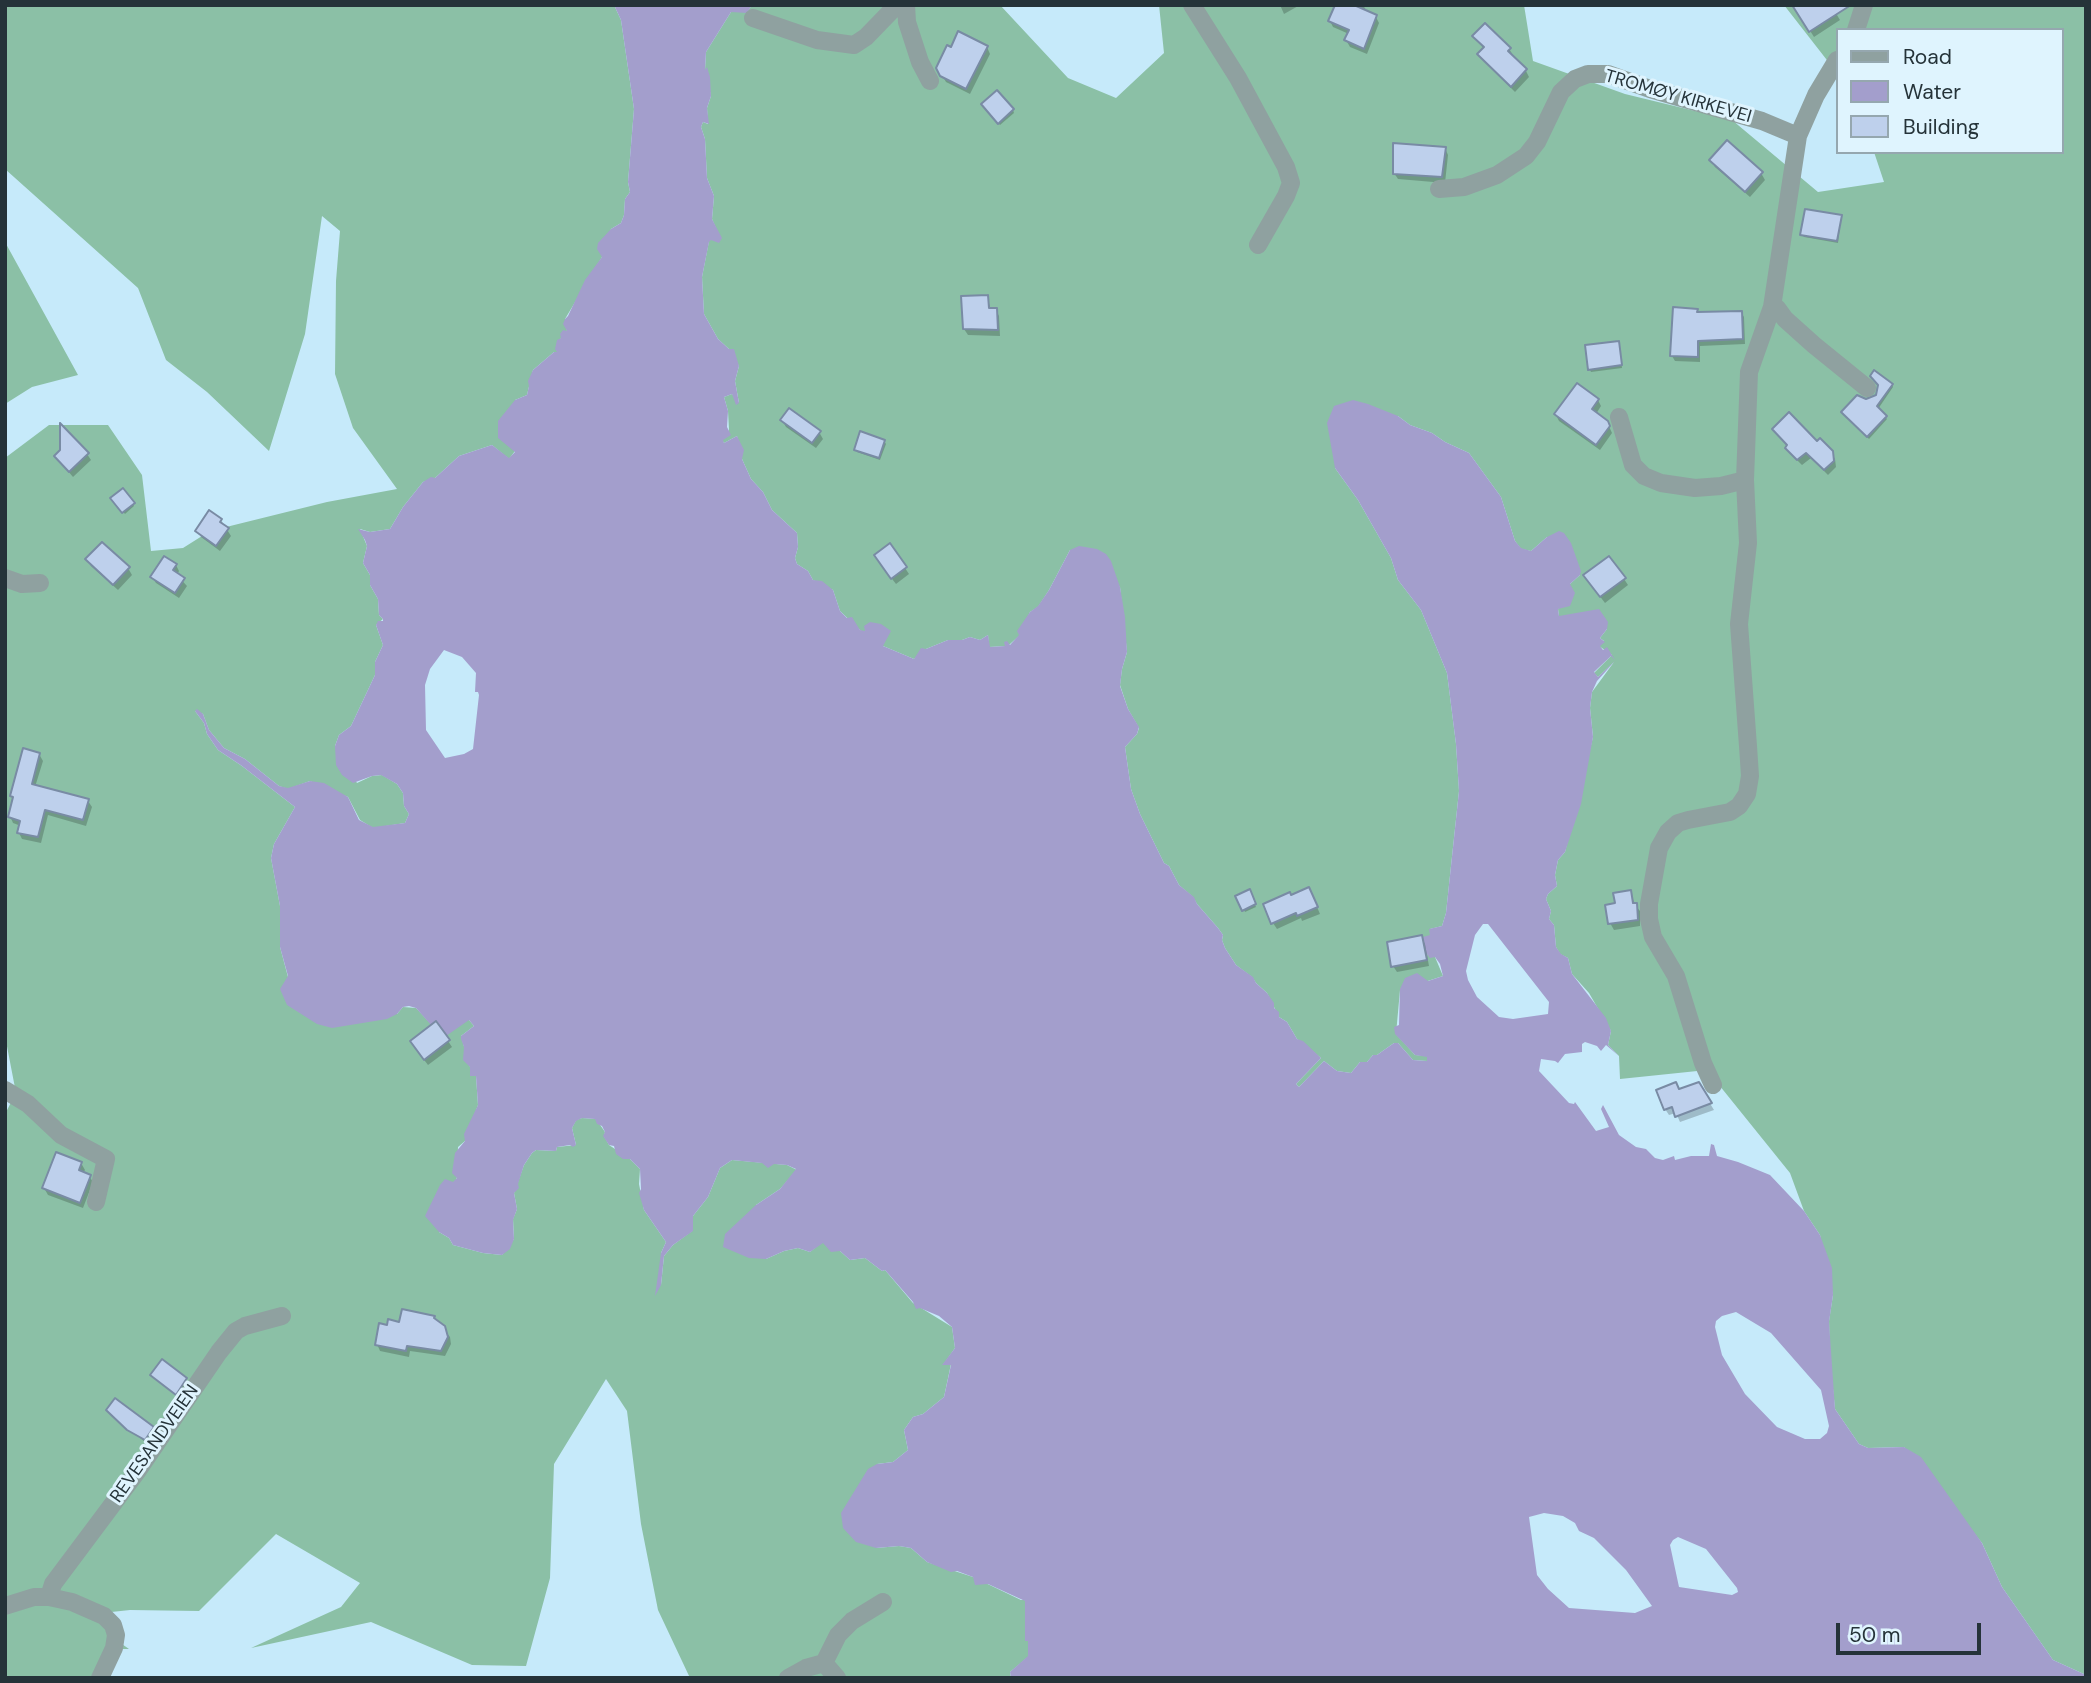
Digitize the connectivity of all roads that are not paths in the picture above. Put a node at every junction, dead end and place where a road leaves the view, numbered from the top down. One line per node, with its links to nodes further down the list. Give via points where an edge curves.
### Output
1 (897, 5): 5 (street, via 853,45 817,40)
2 (906, 5): 8 (street, via 907,22)
3 (1192, 5): 11 (street, via 1238,78 1291,183)
4 (1864, 5): 6 (street)
5 (753, 18)
6 (1857, 28)
7 (1836, 63): 9 (street)
8 (930, 81)
9 (1798, 136): 10 (street, TROMØY KIRKEVEI, via 1608,74 1588,74 1562,92 1538,142 1526,156 1497,175 1464,187); 12 (street)
10 (1439, 189)
11 (1258, 245)
12 (1772, 307): 13 (street); 15 (street, via 1749,372)
13 (1867, 388)
14 (1619, 417): 15 (street, via 1633,465 1644,476 1695,488)
15 (1745, 480): 18 (street, via 1748,542 1739,624 1747,794 1730,812 1678,823 1668,832 1659,848 1649,904 1653,937 1676,976)
16 (5, 578): 17 (street, via 22,584)
17 (40, 583)
18 (1713, 1085)
19 (5, 1090): 20 (street, via 61,1135 106,1159)
20 (96, 1202)
21 (282, 1316): 22 (street, REVESANDVEIEN, via 236,1331 53,1584)
22 (49, 1597): 24 (street); 26 (street, via 72,1602 113,1625 114,1648)
23 (883, 1602): 25 (street, via 838,1635)
24 (5, 1606)
25 (824, 1664): 27 (street); 28 (street)
26 (100, 1678)
27 (788, 1678)
28 (837, 1678)

